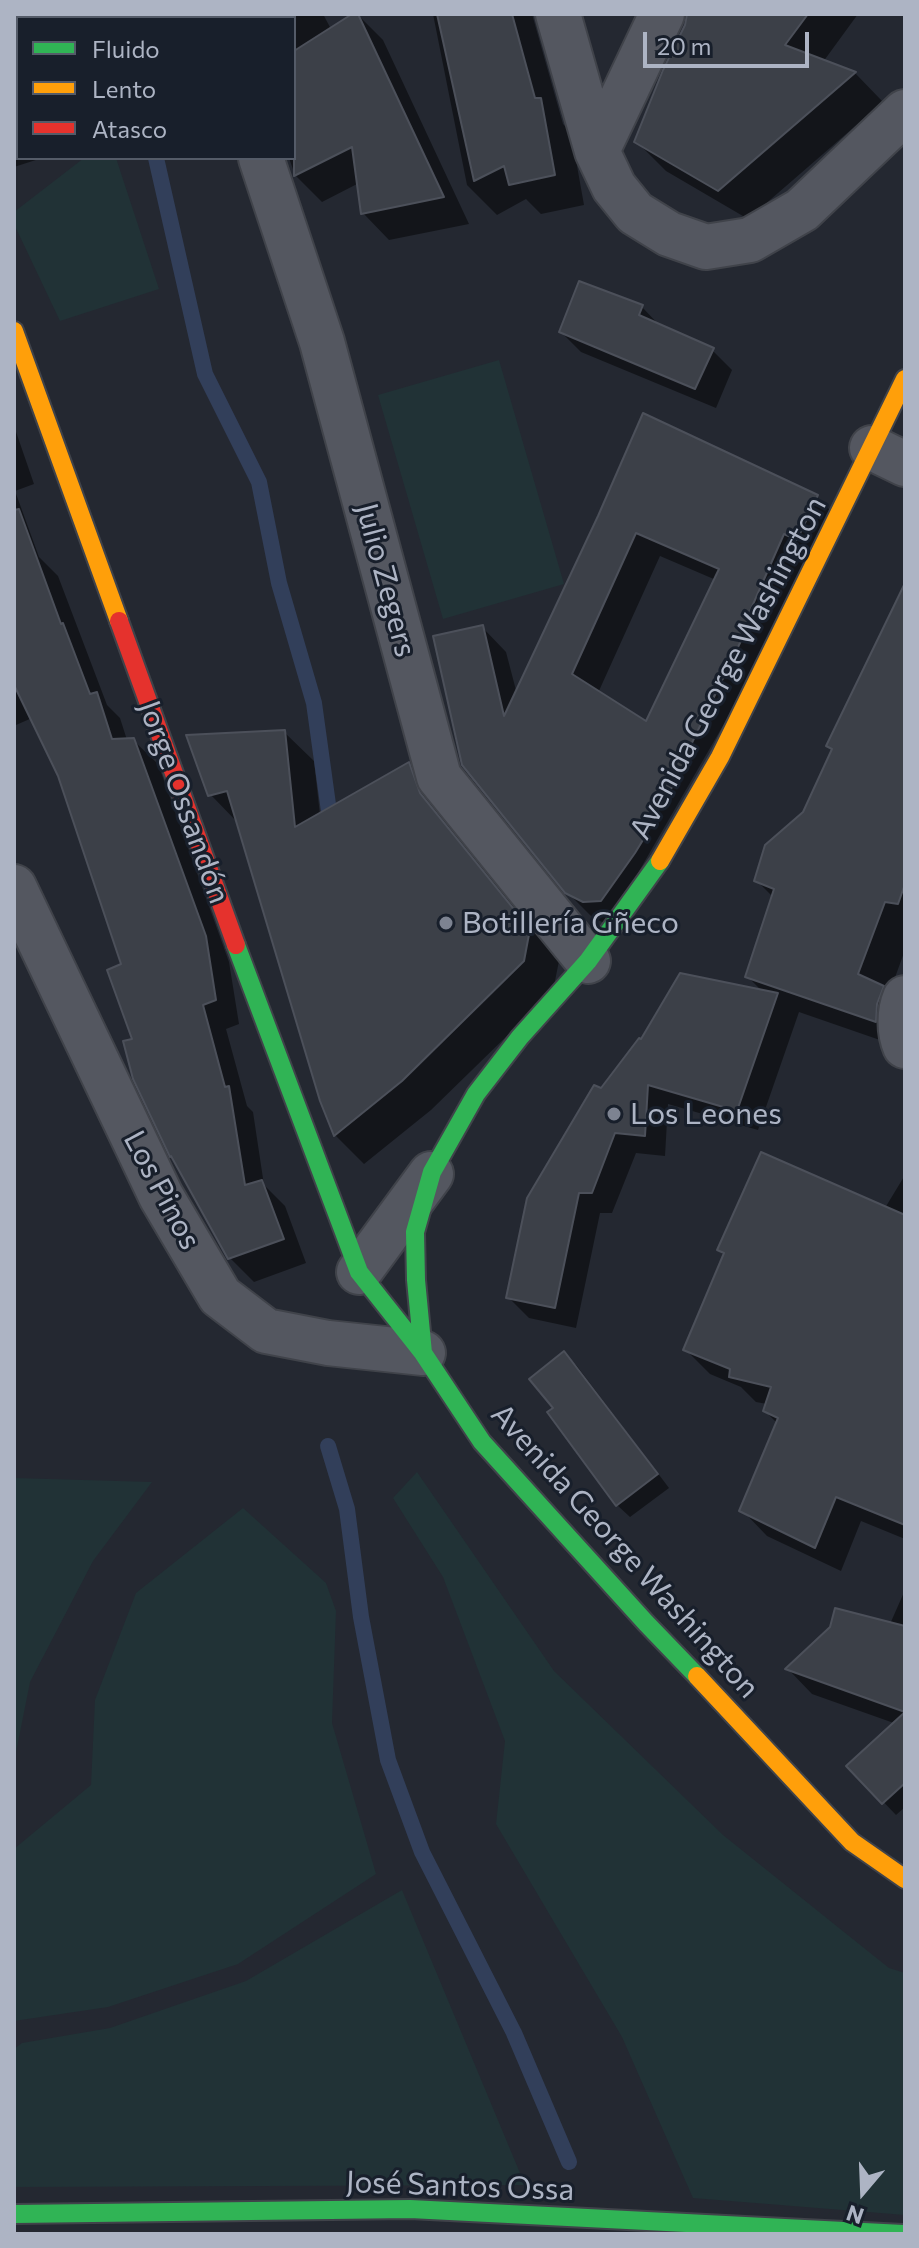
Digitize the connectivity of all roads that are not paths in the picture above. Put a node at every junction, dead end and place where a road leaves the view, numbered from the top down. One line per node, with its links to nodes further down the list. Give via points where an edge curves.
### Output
1 (558, 14): 4 (street)
2 (662, 14): 4 (street)
3 (905, 112): 4 (street, via 802,210 750,240 706,247 669,234 635,213 614,187)
4 (597, 151)
5 (262, 160): 10 (street, Julio Zegers, via 322,342 439,777)
6 (14, 331): 14 (main road, Jorge Ossandón)
7 (905, 379): 8 (main road, Avenida George Washington)
8 (889, 456): 10 (main road, Avenida George Washington, via 656,867)
9 (14, 887): 15 (street, Los Pinos, via 161,1196 220,1296 266,1331)
10 (588, 961): 13 (main road, Avenida George Washington, via 476,1094)
11 (905, 998): 12 (street, via 900,1035)
12 (905, 1046)
13 (432, 1172): 14 (street); 15 (main road, Avenida George Washington, via 415,1232)
14 (359, 1272): 15 (main road, Jorge Ossandón)
15 (423, 1353): 16 (main road, Avenida George Washington, via 482,1442 646,1623 852,1842)
16 (905, 1879)
17 (14, 2214): 18 (main road, José Santos Ossa, via 410,2209)
18 (903, 2234)

